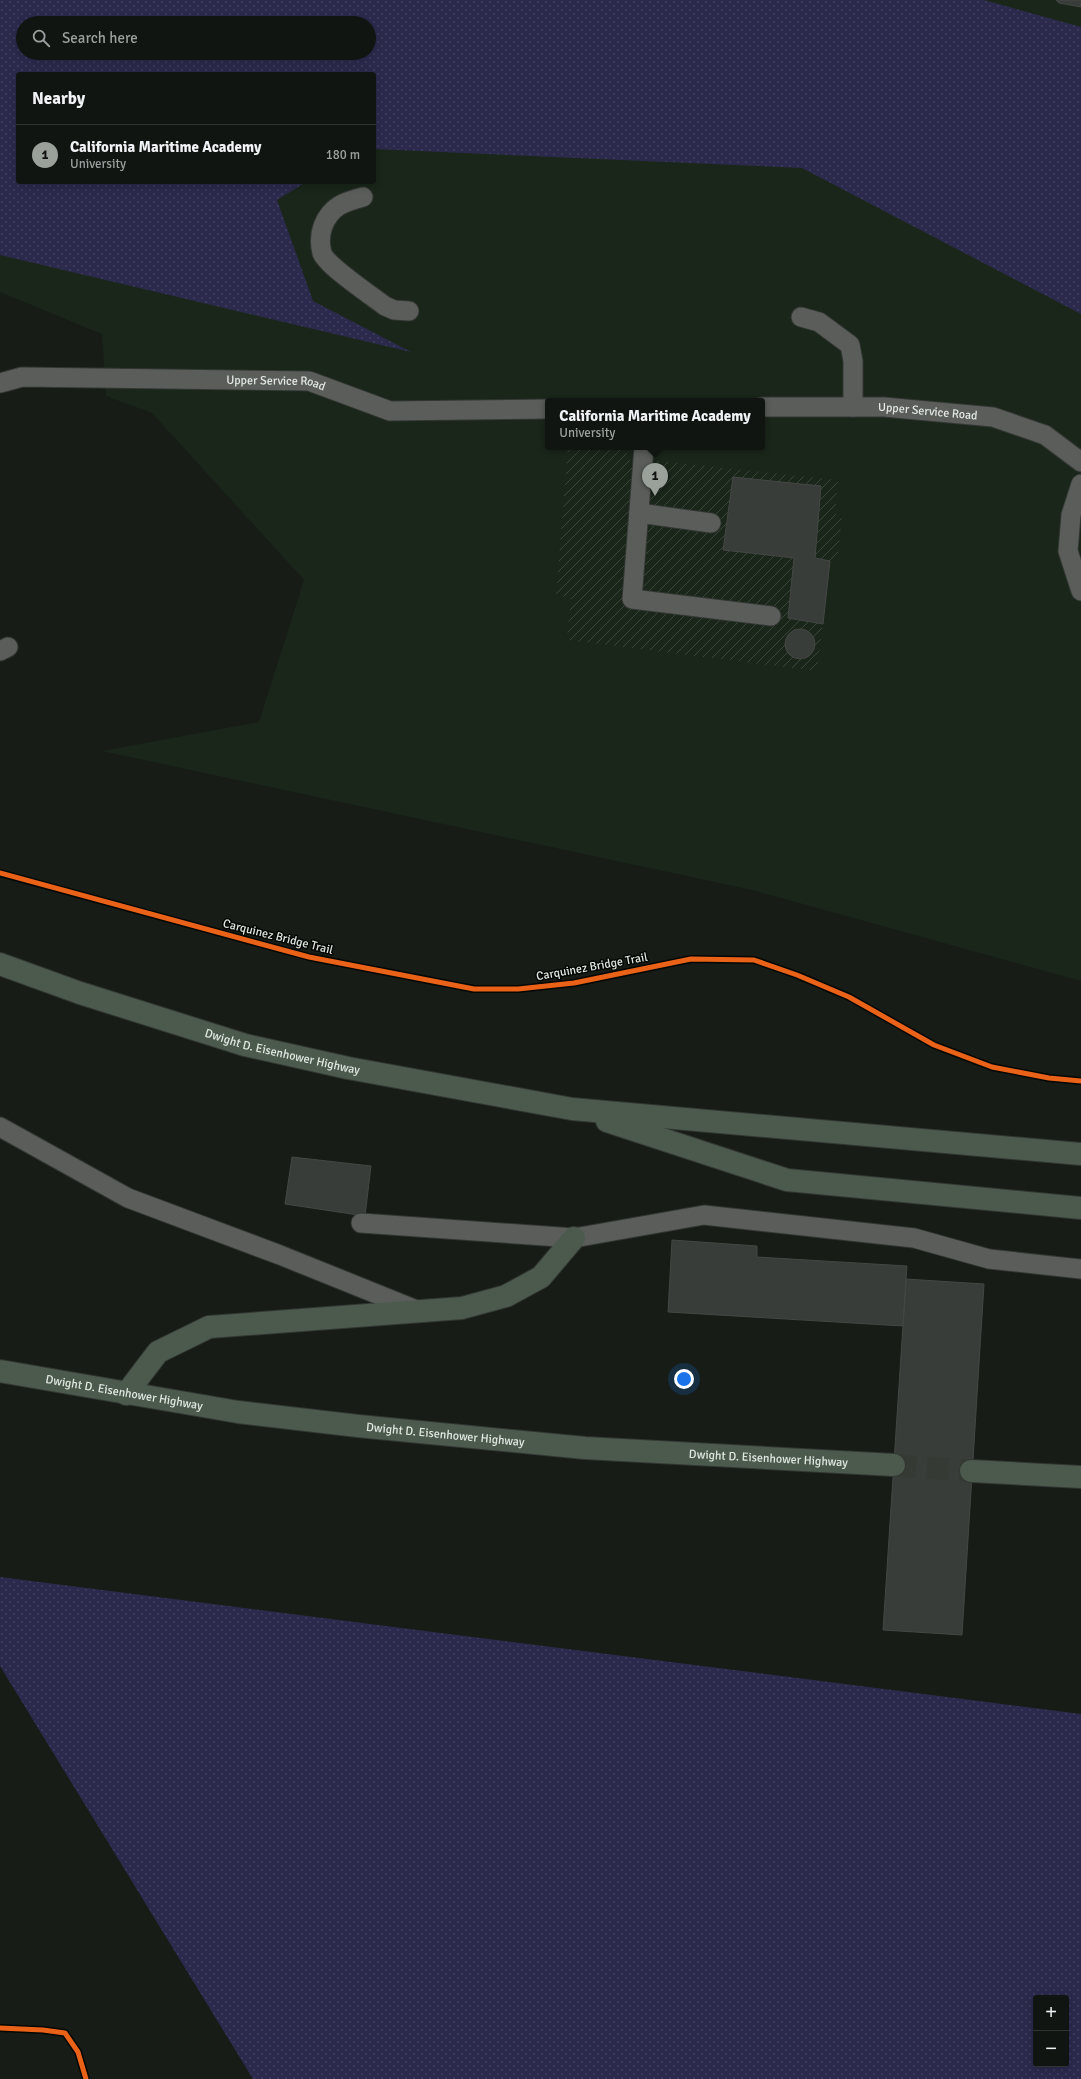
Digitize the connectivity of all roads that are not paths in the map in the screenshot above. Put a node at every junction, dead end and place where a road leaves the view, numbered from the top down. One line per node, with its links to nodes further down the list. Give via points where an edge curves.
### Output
1 (363, 197): 2 (lane, via 340,203 329,214 321,234 322,254 330,264 385,306 394,310)
2 (409, 311)
3 (801, 317): 6 (lane, via 819,322 850,346 853,361)
4 (0, 383): 7 (lane, Upper Service Road, via 22,377 309,381 390,411)
5 (765, 407): 6 (lane, Upper Service Road)
6 (853, 407): 9 (lane, Upper Service Road, via 884,407 993,417 1045,435)
7 (545, 409)
8 (644, 450): 11 (lane)
9 (1081, 462)
10 (1081, 484): 13 (lane, via 1071,515 1068,551)
11 (639, 513): 12 (lane); 14 (lane, via 632,598)
12 (711, 523)
13 (1081, 591)
14 (771, 616)
15 (0, 964): 16 (highway, Dwight D. Eisenhower Highway, via 80,993 245,1045 348,1068)
16 (572, 1109): 18 (highway); 19 (highway, via 787,1180)
17 (0, 1127): 23 (lane, via 128,1198)
18 (1081, 1154)
19 (1081, 1208)
20 (361, 1223): 21 (lane)
21 (574, 1238): 22 (lane, via 704,1215 914,1238 989,1259); 23 (highway, via 541,1277 506,1296 462,1308)
22 (1081, 1269)
23 (418, 1310): 25 (highway, via 209,1327 158,1352)
24 (0, 1371): 25 (highway, Dwight D. Eisenhower Highway)
25 (126, 1394): 26 (highway, Dwight D. Eisenhower Highway, via 238,1412 577,1447)
26 (894, 1465)
27 (971, 1471): 28 (highway)
28 (1081, 1477)

